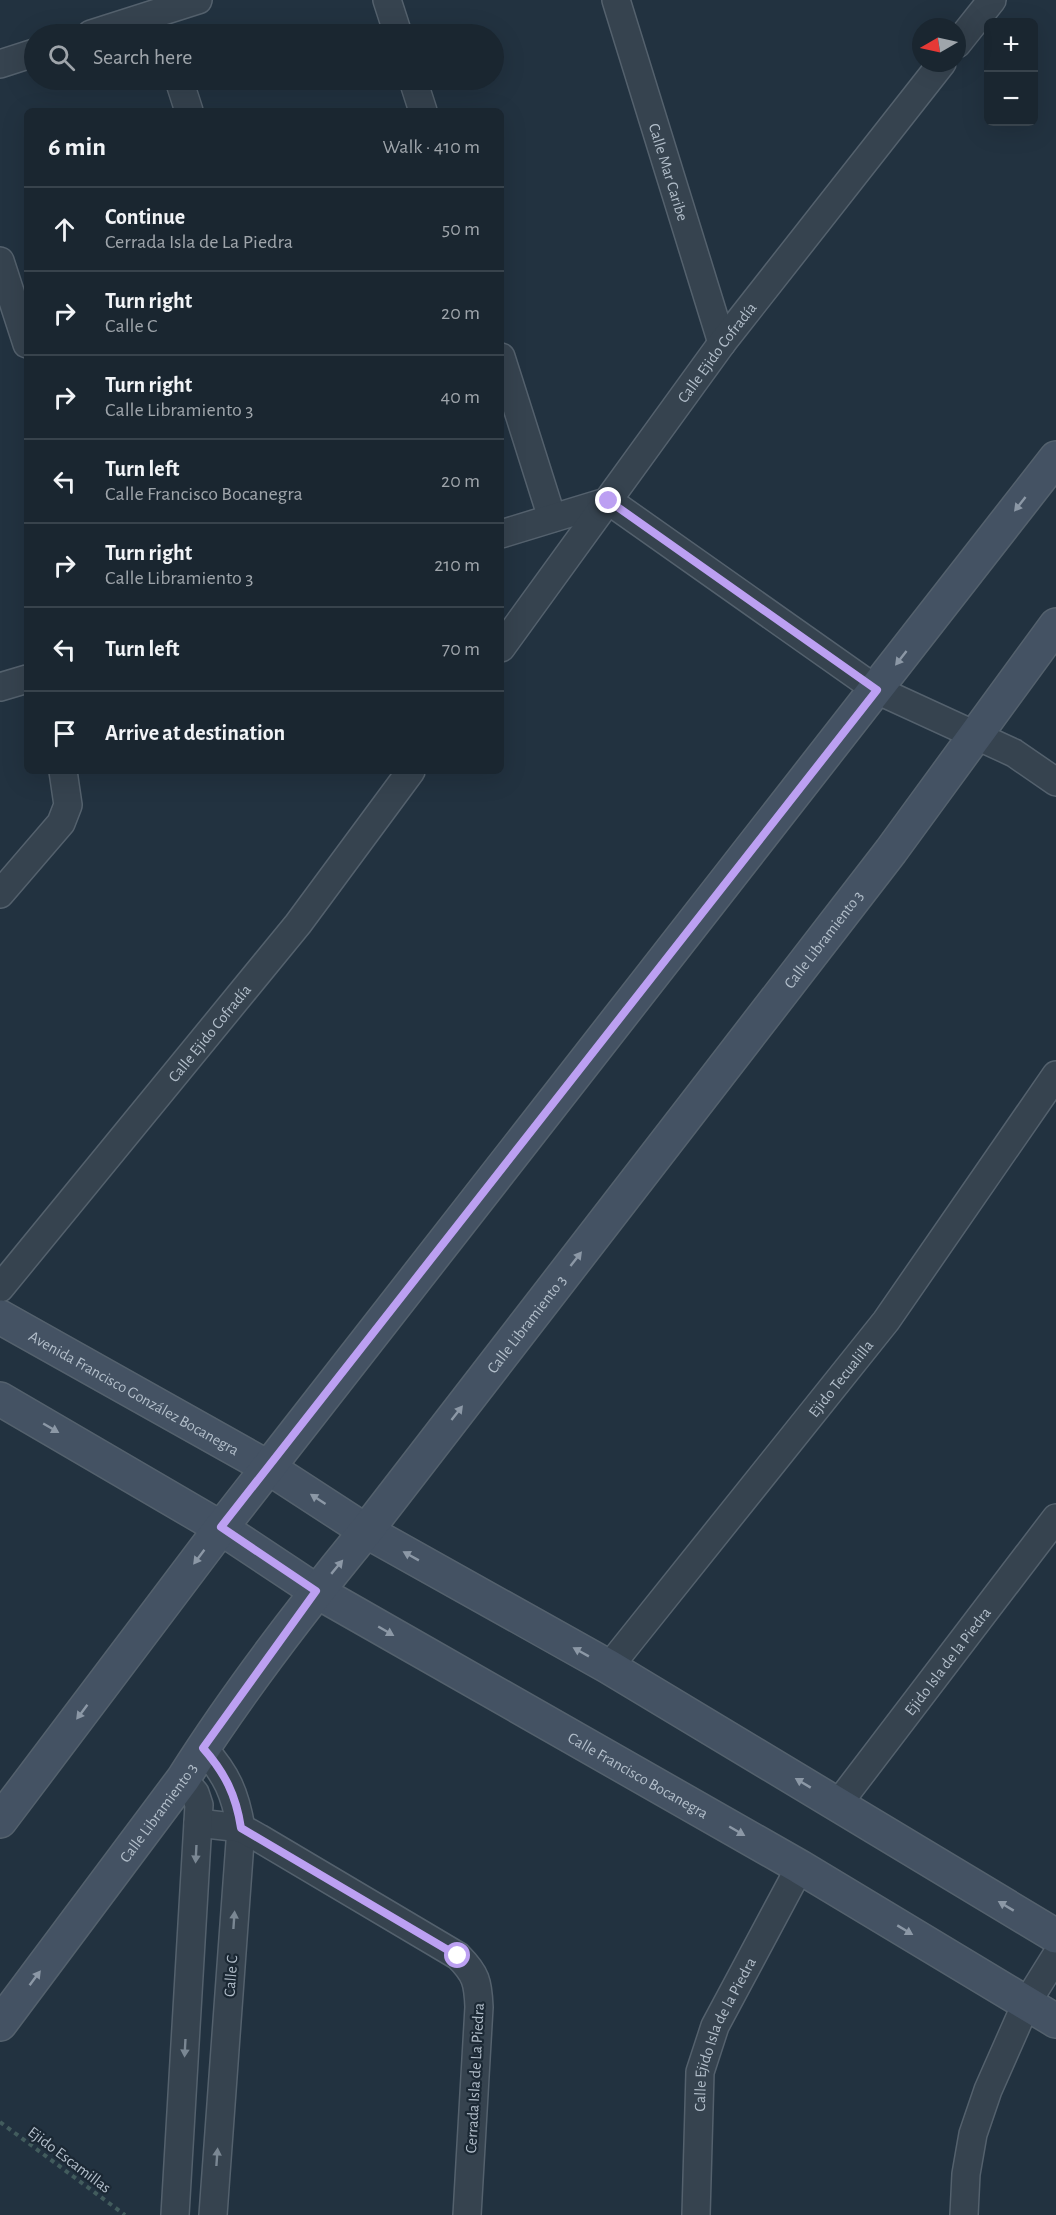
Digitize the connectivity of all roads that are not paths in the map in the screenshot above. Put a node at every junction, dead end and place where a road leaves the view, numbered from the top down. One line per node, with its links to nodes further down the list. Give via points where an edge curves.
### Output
1 (198, 0): 5 (street)
2 (387, 0): 7 (street)
3 (616, 0): 18 (street, Calle Mar Caribe)
4 (992, 0): 8 (street)
5 (158, 16): 6 (street)
6 (128, 24)
7 (395, 24)
8 (966, 33)
9 (24, 56): 10 (street)
10 (0, 64)
11 (935, 72): 18 (street, Calle Ejido Cofradía)
12 (182, 90): 14 (street)
13 (416, 90): 15 (street)
14 (188, 108)
15 (422, 108)
16 (0, 261): 17 (street)
17 (24, 335)
18 (722, 343): 21 (street, Calle Ejido Cofradía)
19 (504, 366): 22 (street)
20 (1056, 458): 28 (street, one-way to 28)
21 (609, 501): 22 (street); 25 (street, Calle Ejido Cofradía); 28 (street)
22 (552, 518): 23 (street)
23 (504, 533)
24 (1056, 625): 29 (street, Calle Libramiento 3)
25 (504, 644)
26 (24, 680): 27 (street)
27 (0, 687)
28 (877, 690): 29 (street); 38 (street)
29 (973, 737): 32 (street, via 1014,753); 41 (street, Calle Libramiento 3, one-way to 29, via 884,861)
30 (63, 774): 33 (street, via 68,805 61,824)
31 (409, 774): 35 (street, Calle Ejido Cofradía, via 298,924)
32 (1056, 782)
33 (0, 894)
34 (1056, 1075): 43 (street, Ejido Tecualilla, via 886,1322)
35 (0, 1288)
36 (0, 1317): 38 (street, Avenida Francisco González Bocanegra)
37 (0, 1399): 40 (street, one-way to 40)
38 (269, 1468): 40 (street); 41 (street, one-way to 38)
39 (1056, 1518): 46 (street, Ejido Isla de la Piedra)
40 (221, 1527): 42 (street, Calle Francisco Bocanegra); 47 (street, one-way to 47)
41 (366, 1531): 42 (street, Calle Libramiento 3, one-way to 41); 43 (street, one-way to 41)
42 (316, 1591): 44 (street, Calle Libramiento 3); 50 (street, Calle Francisco Bocanegra, one-way to 50)
43 (609, 1667): 46 (street, one-way to 43)
44 (203, 1748): 45 (street, Calle Libramiento 3); 49 (street, Calle C, via 223,1770)
45 (183, 1779): 48 (street, via 195,1793); 55 (street, Calle Libramiento 3, one-way to 45)
46 (837, 1804): 51 (street, one-way to 46)
47 (0, 1821)
48 (198, 1823): 49 (street, Cerrada Isla de La Piedra); 56 (street, one-way to 56)
49 (241, 1828): 57 (street, Calle C, one-way to 49); 58 (street, Cerrada Isla de La Piedra, via 458,1956 473,1971 479,2007)
50 (800, 1867): 53 (street, Calle Francisco Bocanegra, one-way to 53); 59 (street, Calle Ejido Isla de la Piedra, via 715,2026 700,2072)
51 (1056, 1936)
52 (1056, 1956): 53 (street)
53 (1026, 2004): 54 (street, Calle Francisco Bocanegra); 60 (street, via 973,2134)
54 (1056, 2021)
55 (0, 2024)
56 (175, 2215)
57 (213, 2215)
58 (467, 2215)
59 (696, 2215)
60 (964, 2215)

